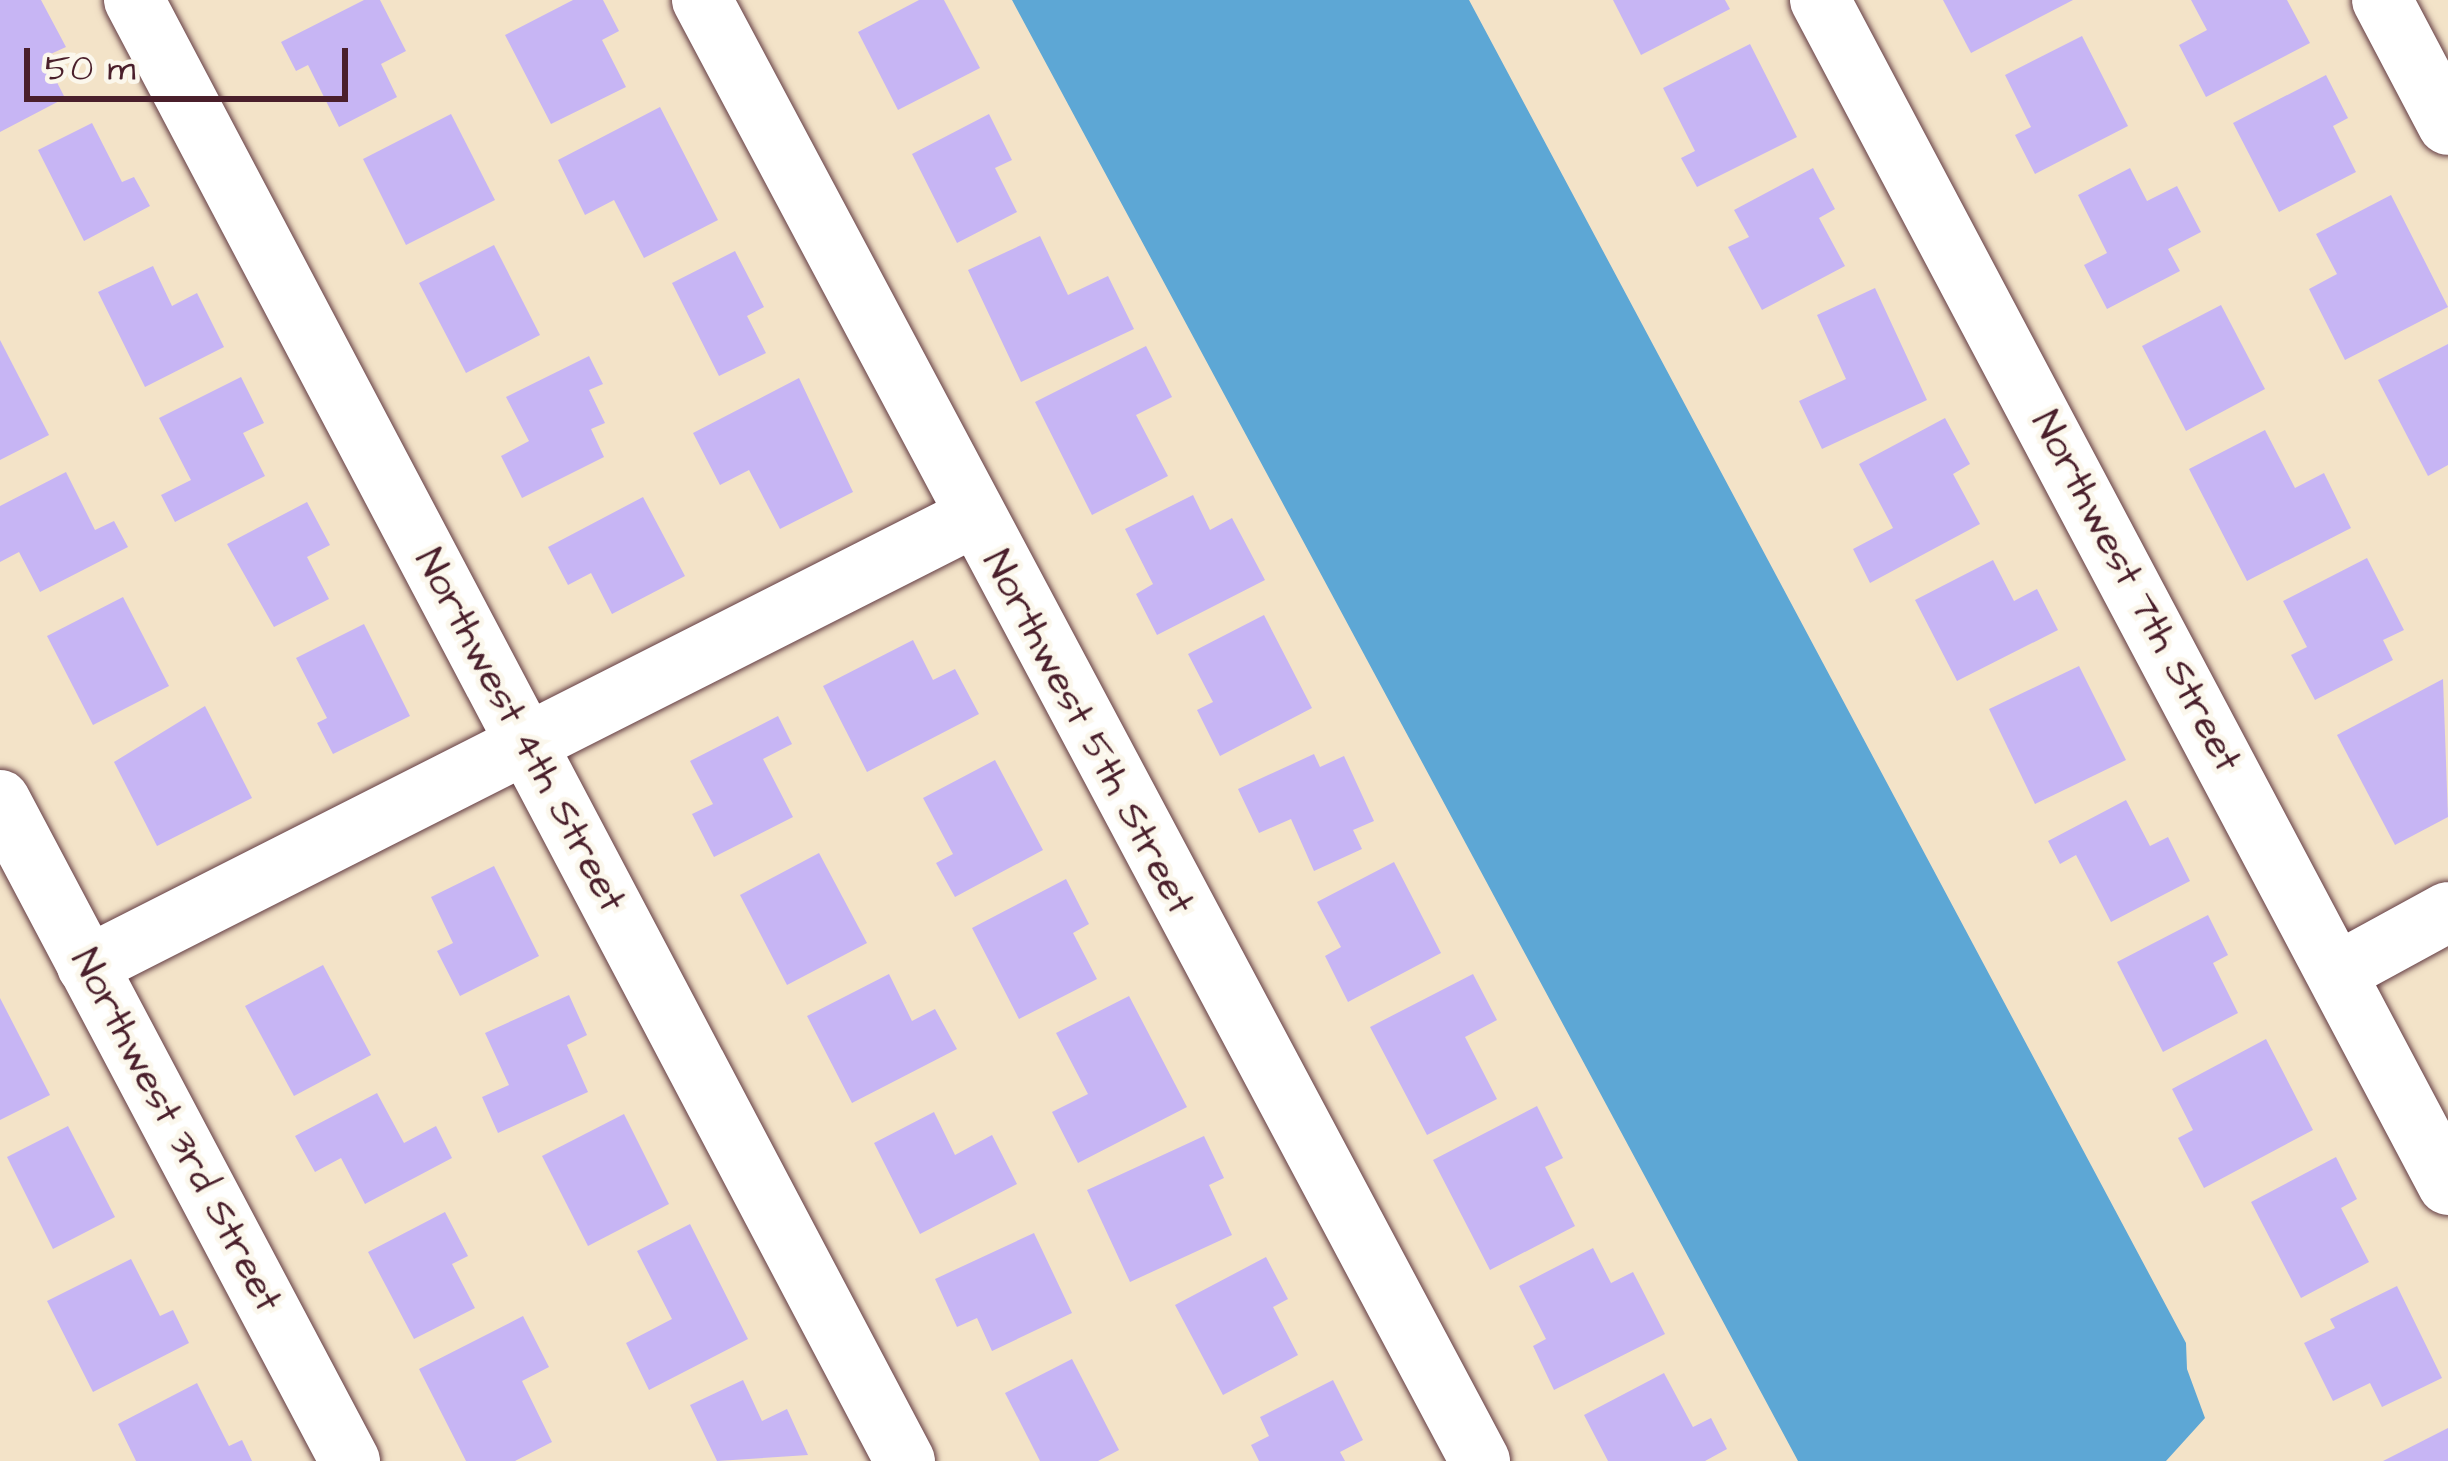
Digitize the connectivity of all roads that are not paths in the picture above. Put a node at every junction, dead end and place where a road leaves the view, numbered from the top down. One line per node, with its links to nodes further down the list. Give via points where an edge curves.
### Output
1 (134, 0): 7 (street, Northwest 4th Street)
2 (702, 0): 6 (street, Northwest 5th Street)
3 (1820, 0): 11 (street, Northwest 7th Street)
4 (2382, 0): 5 (street)
5 (2448, 125)
6 (971, 518): 7 (street); 15 (street, Northwest 5th Street)
7 (525, 744): 10 (street); 14 (street, Northwest 4th Street)
8 (0, 800): 10 (street, Northwest 3rd Street)
9 (2448, 912): 11 (street)
10 (87, 966): 13 (street, Northwest 3rd Street)
11 (2338, 972): 12 (street, Northwest 7th Street)
12 (2448, 1185)
13 (350, 1461)
14 (905, 1461)
15 (1480, 1461)

